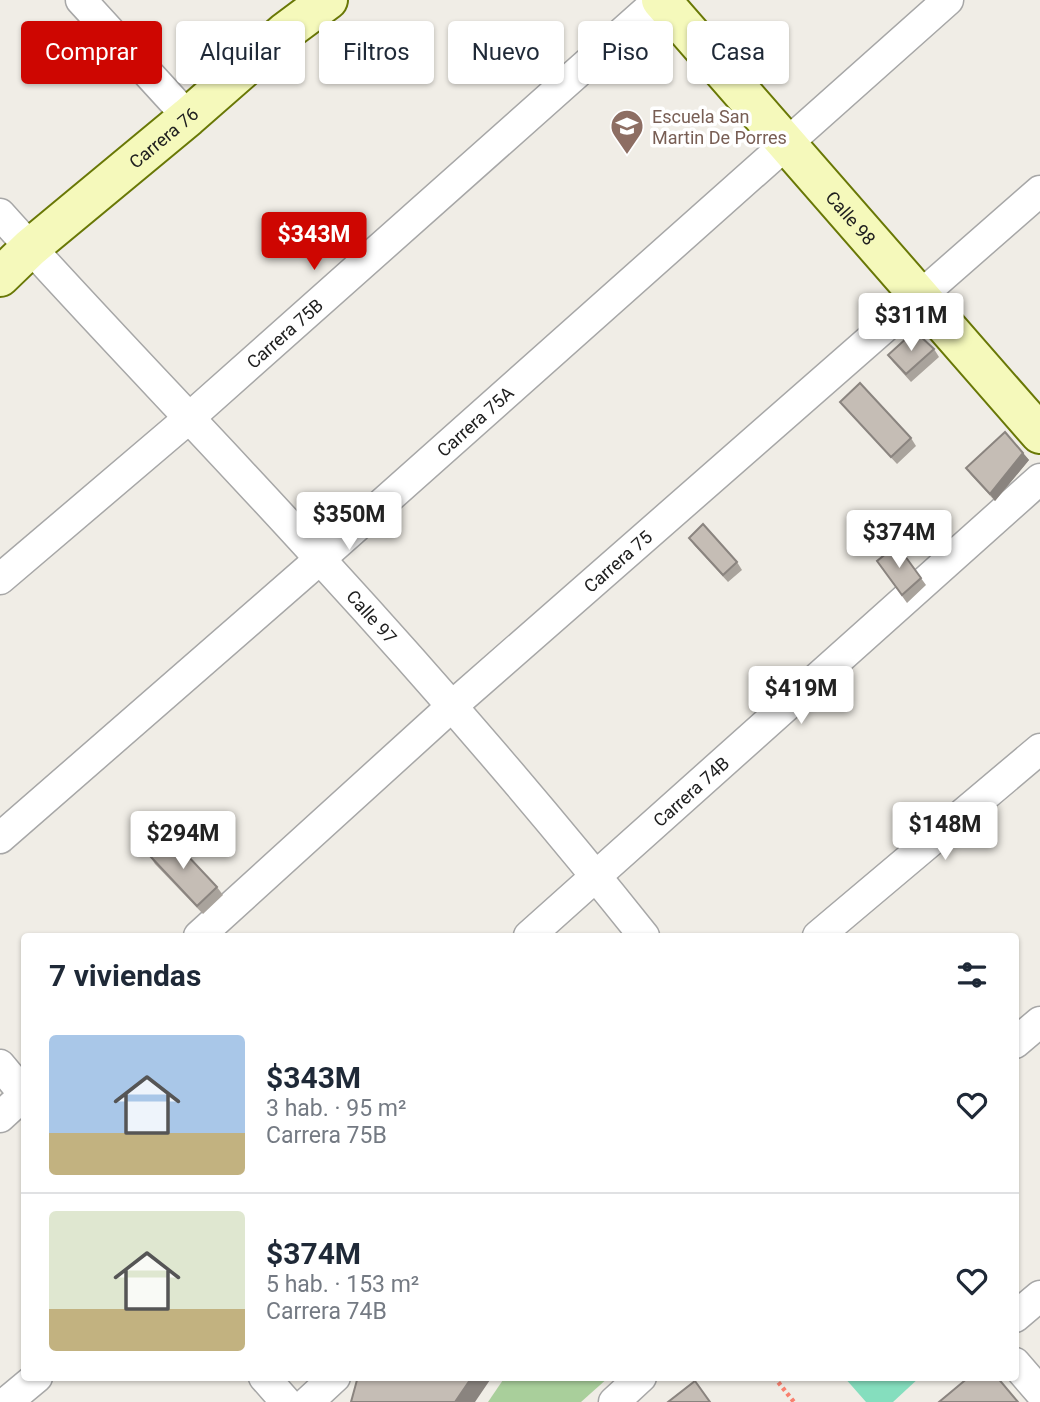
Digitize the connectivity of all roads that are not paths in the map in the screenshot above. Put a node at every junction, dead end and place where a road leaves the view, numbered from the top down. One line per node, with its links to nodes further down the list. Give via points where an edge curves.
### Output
1 (81, 0): 5 (street)
2 (660, 0): 6 (street, Calle 98); 12 (street, Carrera 75B)
3 (947, 0): 6 (street, Carrera 75A)
4 (326, 1): 5 (street, Carrera 76)
5 (188, 117): 9 (street, Carrera 76)
6 (786, 143): 11 (street, Calle 98); 15 (street, Carrera 75A)
7 (1040, 191): 11 (street, Carrera 75)
8 (0, 214): 9 (street, Calle 97)
9 (30, 248): 10 (street, Carrera 76); 12 (street, Calle 97)
10 (0, 277)
11 (920, 297): 13 (street, Calle 98); 17 (street, Carrera 75)
12 (188, 419): 15 (street, Calle 97); 16 (street, Carrera 75B)
13 (1040, 434)
14 (1040, 479): 20 (street, Carrera 74B)
15 (320, 559): 17 (street, Calle 97); 19 (street, Carrera 75A)
16 (0, 579)
17 (451, 707): 20 (street, Calle 97); 21 (street, Carrera 75)
18 (1040, 749): 24 (street)
19 (0, 838)
20 (596, 875): 22 (street, Carrera 74B); 23 (street, Calle 97)
21 (202, 933)
22 (532, 933)
23 (642, 933)
24 (822, 933)
25 (1040, 1022): 26 (street)
26 (1019, 1040)
27 (0, 1065): 28 (street)
28 (21, 1090)
29 (21, 1097): 30 (street)
30 (0, 1116)
31 (1040, 1296): 32 (street)
32 (1019, 1314)
33 (1019, 1368): 38 (street)
34 (32, 1381): 39 (street)
35 (268, 1381): 40 (street)
36 (331, 1381): 41 (street)
37 (637, 1381): 42 (street)
38 (1040, 1392)
39 (7, 1402)
40 (286, 1402)
41 (308, 1402)
42 (614, 1402)

